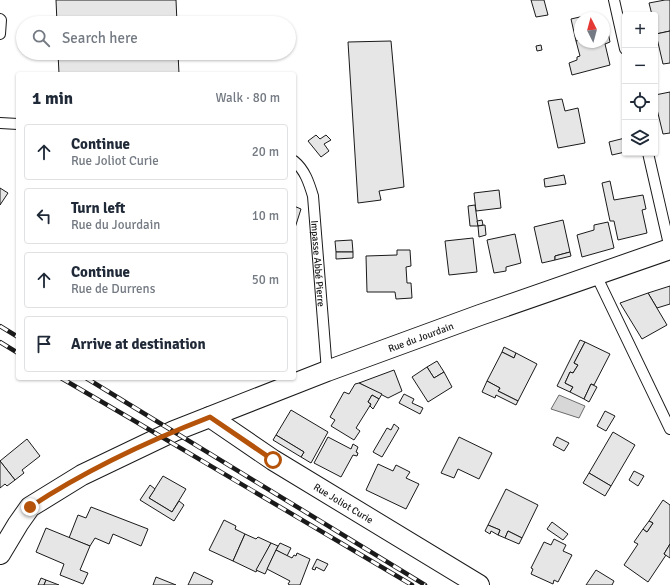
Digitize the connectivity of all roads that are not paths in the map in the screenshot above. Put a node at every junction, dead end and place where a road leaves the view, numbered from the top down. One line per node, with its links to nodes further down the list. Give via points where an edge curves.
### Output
1 (614, 0): 4 (lane)
2 (0, 20): 3 (lane)
3 (0, 34)
4 (625, 48)
5 (0, 123): 6 (lane)
6 (16, 124)
7 (649, 156): 9 (lane)
8 (296, 163): 11 (lane, Impasse Abbé Pierre, via 307,179 313,196)
9 (670, 249): 10 (street, Rue du Jourdain)
10 (596, 275): 11 (street, Rue du Jourdain); 13 (lane)
11 (327, 371): 12 (street, Rue du Jourdain)
12 (210, 417): 14 (street, Rue du Jourdain, via 174,431 82,475 30,507); 15 (street, Rue Joliot Curie, via 273,460)
13 (670, 429)
14 (0, 554)
15 (479, 585)

